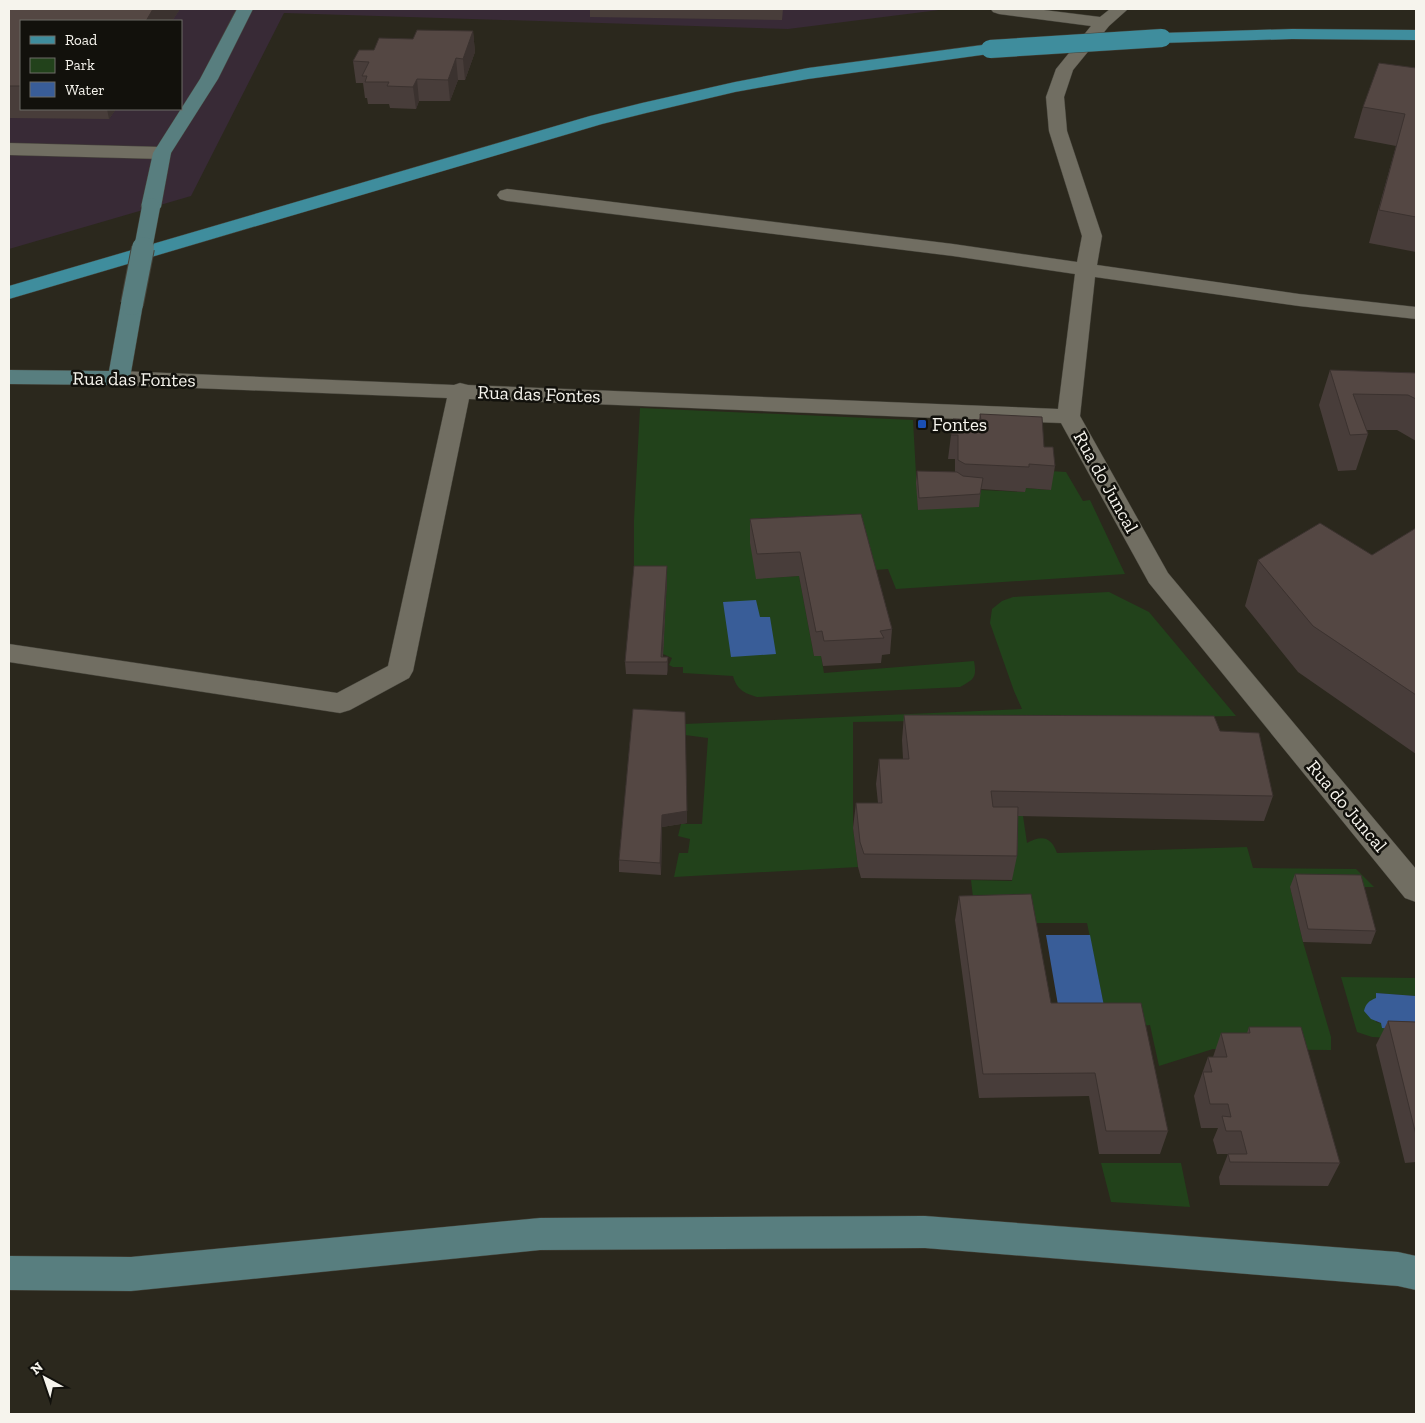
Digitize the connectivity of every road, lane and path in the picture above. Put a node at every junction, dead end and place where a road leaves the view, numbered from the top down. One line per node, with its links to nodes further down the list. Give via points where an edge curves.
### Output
1 (245, 9): 7 (street, via 209,79)
2 (999, 9): 4 (street)
3 (1120, 9): 4 (street, Rua do Juncal)
4 (1103, 22): 9 (street, Rua do Juncal, via 1065,70 1056,98 1058,131 1092,236)
5 (1416, 35): 10 (main road, bridge, via 1162,38 990,49 783,77 596,120)
6 (9, 149): 7 (street)
7 (162, 153): 13 (street, bridge)
8 (507, 194): 9 (street)
9 (1086, 269): 11 (street, via 1299,300); 15 (street, Rua do Juncal)
10 (9, 293)
11 (1416, 313)
12 (9, 377): 13 (street, Rua das Fontes)
13 (119, 378): 14 (street, Rua das Fontes)
14 (460, 390): 15 (street, Rua das Fontes); 16 (street, via 400,671 340,703)
15 (1069, 416): 17 (street, Rua do Juncal, via 1158,577)
16 (9, 652)
17 (1416, 890)
18 (1416, 1272): 19 (street, via 915,1232 540,1234 131,1274)
19 (9, 1274)

